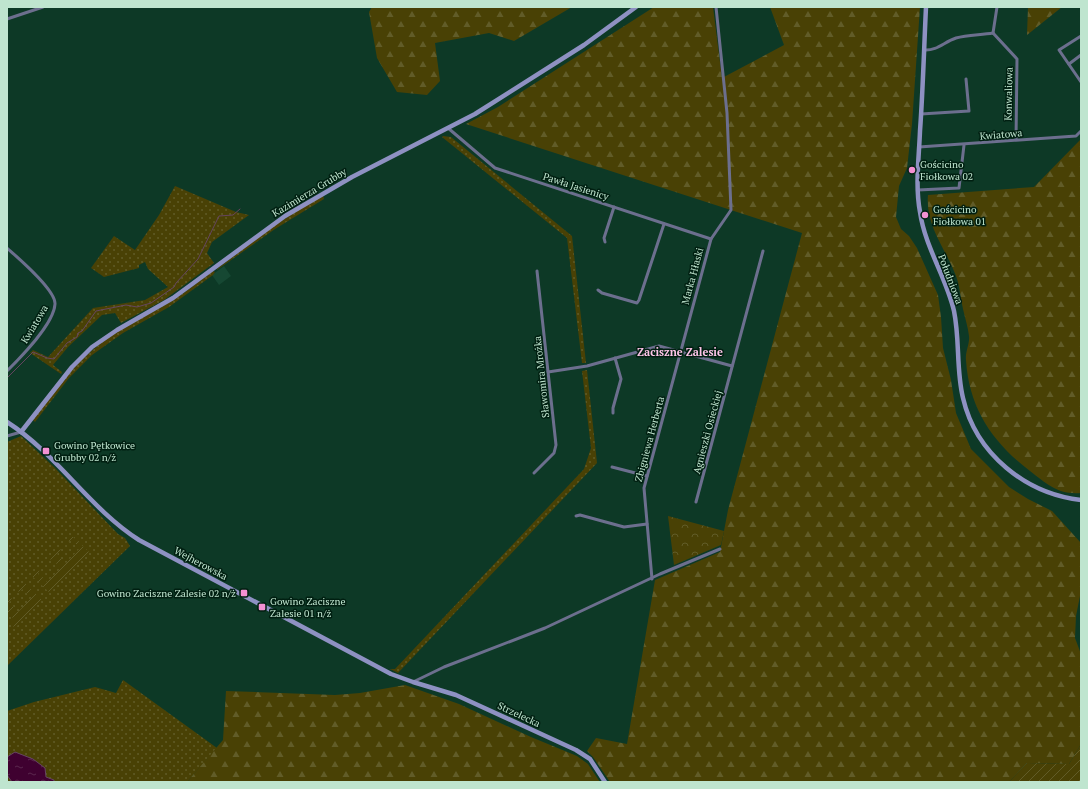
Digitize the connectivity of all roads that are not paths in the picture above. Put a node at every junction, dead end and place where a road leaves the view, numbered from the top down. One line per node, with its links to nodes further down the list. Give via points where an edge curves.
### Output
1 (43, 7): 6 (street)
2 (636, 7): 15 (street, Kazimierza Grubby, via 584,45 475,114)
3 (716, 7): 23 (street, Marka Hłaski, via 726,106 731,210)
4 (926, 7): 9 (street, Południowa)
5 (997, 7): 7 (street)
6 (7, 19)
7 (993, 33): 9 (street, via 957,38 932,51); 17 (street, Konwaliowa, via 1017,59)
8 (1081, 36): 11 (street, via 1059,50)
9 (924, 50): 14 (street, Południowa)
10 (1081, 55): 11 (street)
11 (1069, 64): 13 (street)
12 (966, 79): 14 (street, via 968,111)
13 (1081, 82)
14 (921, 114): 19 (street, Południowa)
15 (448, 128): 21 (street, Pawła Jasienicy, via 495,168); 36 (street, Kazimierza Grubby, via 305,204 265,230 173,298 104,338 65,374)
16 (1081, 132): 17 (street, Kwiatowa, via 1076,136)
17 (1016, 140): 18 (street, Kwiatowa)
18 (964, 145): 19 (street, Kwiatowa); 20 (street, via 959,188)
19 (919, 147): 20 (street, Południowa)
20 (918, 190): 41 (street, Południowa, via 924,234 954,312 961,388 974,426 992,454 1018,478 1040,490)
21 (614, 207): 22 (street, Pawła Jasienicy); 24 (street)
22 (664, 224): 23 (street, Pawła Jasienicy); 28 (street, via 640,300 637,303)
23 (711, 239): 29 (street, Marka Hłaski)
24 (605, 242)
25 (7, 248): 32 (street, Kwiatowa, via 44,284 52,294 55,304 36,341)
26 (764, 252): 31 (street, Agnieszki Osieckiej)
27 (537, 271): 33 (street, Sławomira Mrożka)
28 (598, 290)
29 (680, 352): 30 (street, via 659,346); 31 (street); 40 (street, Zbigniewa Herberta)
30 (615, 358): 33 (street, via 587,366); 34 (street, via 621,379)
31 (732, 366): 42 (street, Agnieszki Osieckiej)
32 (7, 371)
33 (548, 372): 39 (street, Sławomira Mrożka, via 556,445 554,453)
34 (613, 413)
35 (7, 422): 36 (street, Wejherowska)
36 (21, 432): 37 (street); 47 (street, Wejherowska, via 98,509 124,530 365,660)
37 (7, 436)
38 (612, 467): 40 (street)
39 (534, 473)
40 (647, 476): 44 (street, Zbigniewa Herberta, via 644,488)
41 (1078, 500)
42 (696, 502)
43 (576, 516): 44 (street, via 624,527)
44 (647, 524): 46 (street, Zbigniewa Herberta)
45 (720, 549): 46 (street)
46 (652, 579): 47 (street, via 545,628)
47 (412, 682): 48 (street, Strzelecka, via 464,698 576,750 590,759)
48 (605, 782)

